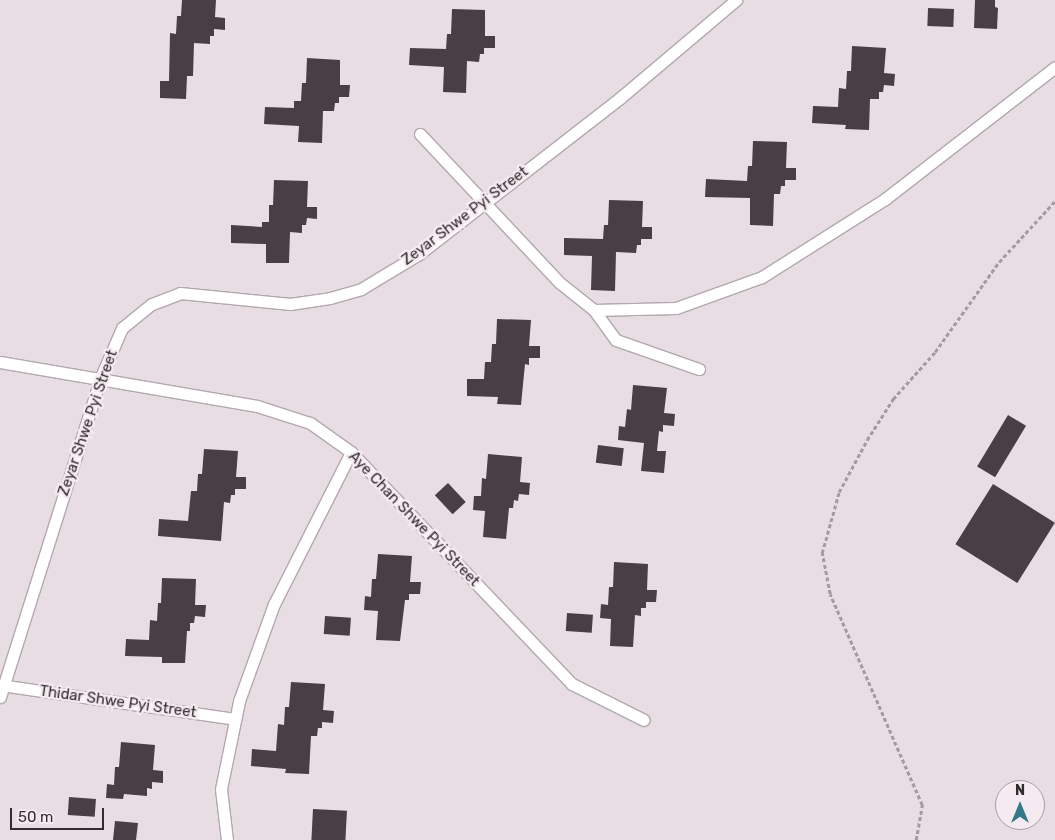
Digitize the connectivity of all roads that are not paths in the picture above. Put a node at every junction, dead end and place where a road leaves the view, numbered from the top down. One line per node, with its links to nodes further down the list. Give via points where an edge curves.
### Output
1 (736, 0): 4 (street, Zeyar Shwe Pyi Street, via 620,98)
2 (1055, 67): 5 (street, via 885,199 762,276 676,308)
3 (420, 134): 4 (street)
4 (484, 202): 5 (street, via 560,283); 8 (street, Zeyar Shwe Pyi Street, via 419,254 361,289 290,304 180,293 152,304 122,328)
5 (594, 310): 7 (street, via 616,340)
6 (0, 362): 8 (street, Aye Chan Shwe Pyi Street)
7 (699, 369)
8 (100, 379): 9 (street, Aye Chan Shwe Pyi Street, via 256,406 310,423); 10 (street, Zeyar Shwe Pyi Street)
9 (351, 452): 12 (street, via 274,604); 13 (street, Aye Chan Shwe Pyi Street, via 572,684)
10 (1, 685): 11 (street, Zeyar Shwe Pyi Street); 12 (street, Thidar Shwe Pyi Street)
11 (0, 697)
12 (235, 719): 14 (street, via 221,789)
13 (644, 720)
14 (227, 840)

